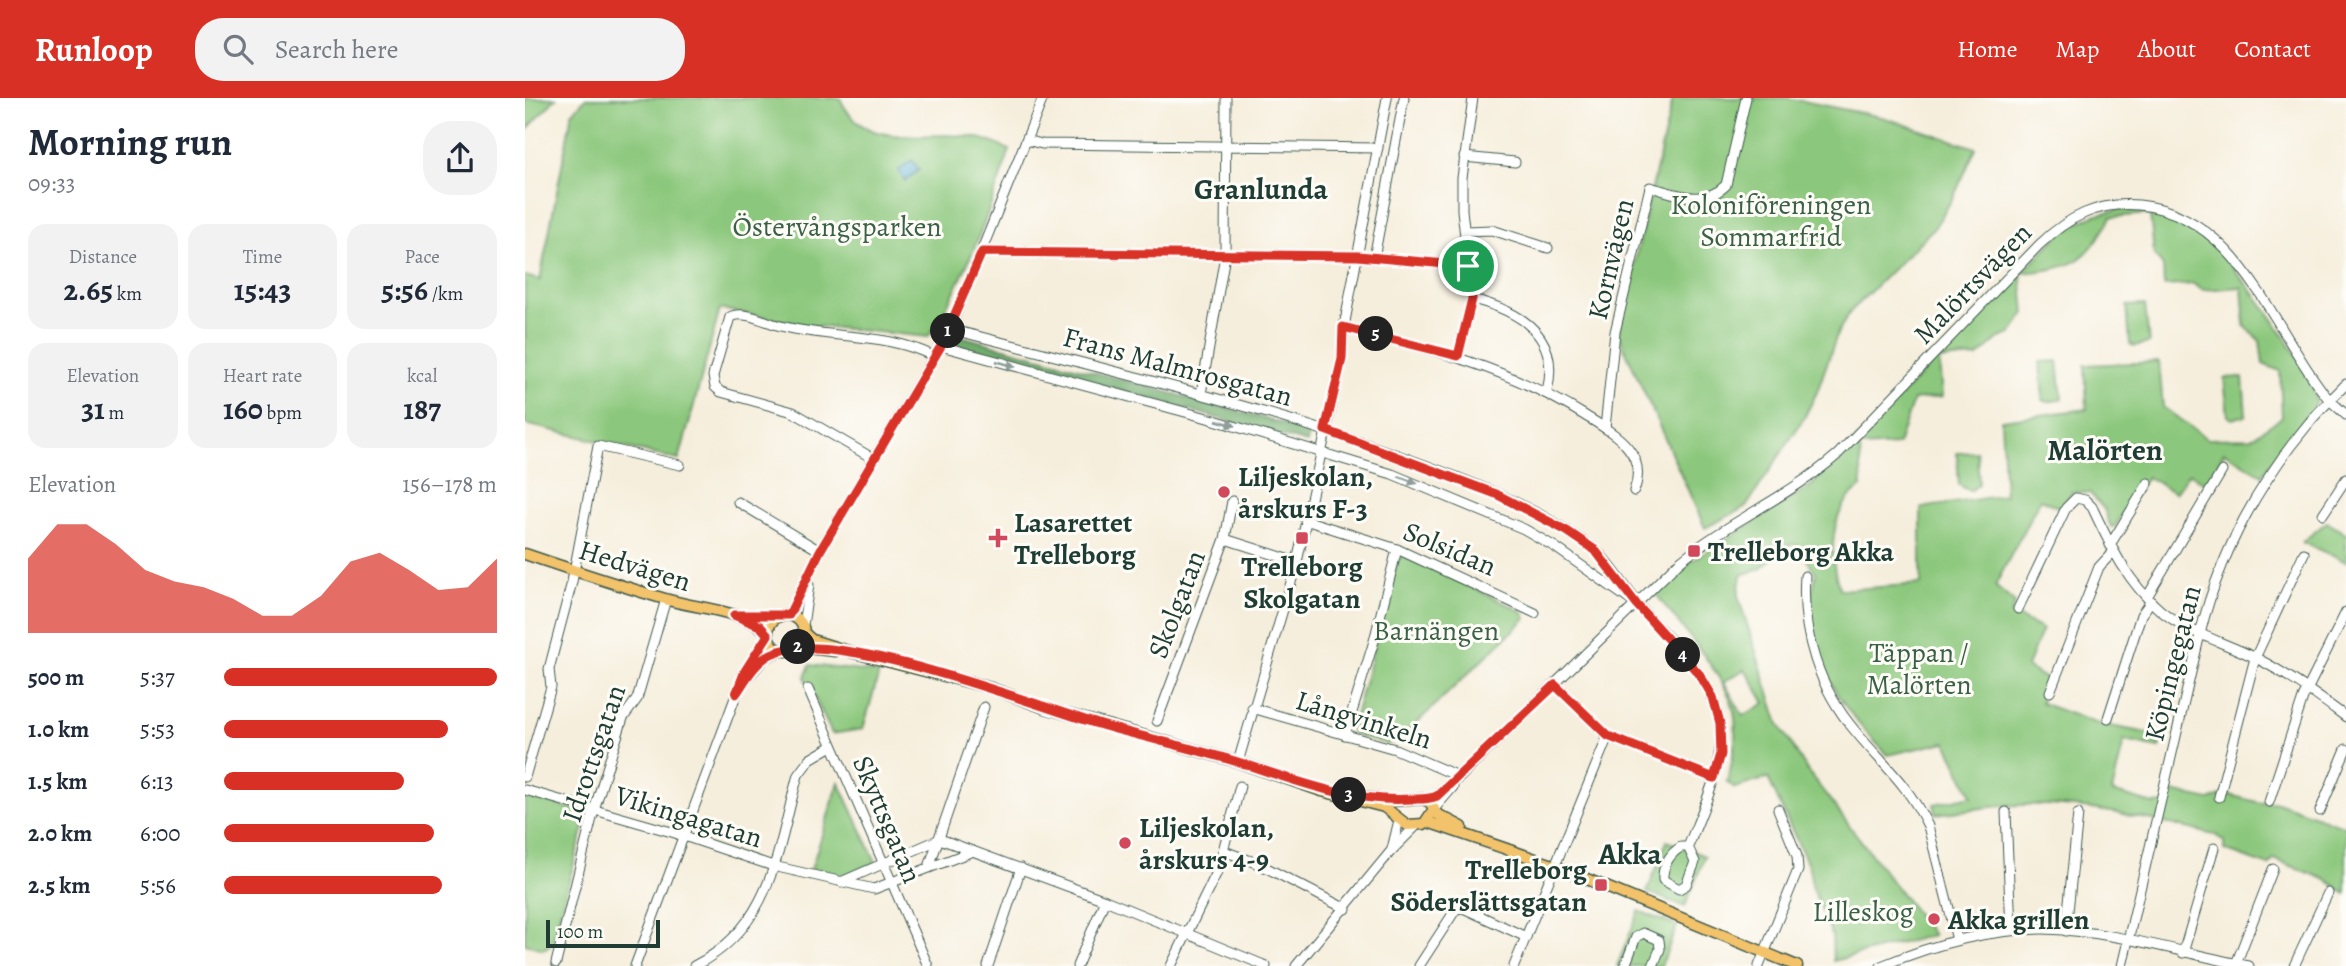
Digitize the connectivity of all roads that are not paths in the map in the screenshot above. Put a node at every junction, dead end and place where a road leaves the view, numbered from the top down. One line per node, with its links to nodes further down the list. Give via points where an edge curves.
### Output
1 (1043, 98): 7 (street)
2 (1226, 98): 8 (street)
3 (1387, 98): 9 (street)
4 (1404, 98): 17 (street)
5 (1473, 98): 10 (street)
6 (1746, 98): 30 (street, Kornvägen, via 1726,185 1716,195 1692,198 1650,187 1615,332)
7 (1026, 141): 8 (street); 14 (street)
8 (1226, 146): 9 (street); 15 (street)
9 (1378, 148): 16 (street)
10 (1464, 158): 11 (street); 12 (street)
11 (1515, 162)
12 (1465, 231): 13 (street, via 1492,230); 18 (street)
13 (1548, 248)
14 (982, 252): 15 (street); 21 (street)
15 (1225, 256): 16 (street); 27 (street)
16 (1358, 256): 17 (street); 20 (street)
17 (1374, 258): 18 (street)
18 (1468, 266): 19 (street)
19 (1472, 299): 23 (street); 26 (street, via 1510,312 1541,337 1550,357)
20 (1343, 327): 23 (street); 31 (street, via 1342,359)
21 (950, 329): 22 (street); 27 (street, Frans Malmrosgatan)
22 (941, 346): 24 (street); 32 (street, Frans Malmrosgatan, one-way to 32)
23 (1458, 356): 26 (street)
24 (935, 357): 33 (street); 33 (street, via 904,343 802,332 733,315 713,376 715,387 793,412)
25 (2346, 384): 28 (street, Köpingegatan)
26 (1547, 391): 30 (street)
27 (1201, 394): 31 (street, Frans Malmrosgatan)
28 (2331, 401): 29 (street, Malörtsvägen); 55 (street, Malörtsvägen, via 2258,290 2210,236 2174,213 2153,206 2104,207 2076,215 2058,226 1837,455 1806,482 1693,551); 63 (street, Köpingegatan, via 2284,455 2243,520 2216,581)
29 (2346, 415)
30 (1605, 428): 38 (street, via 1632,451 1639,479)
31 (1325, 430): 32 (street); 55 (street, Frans Malmrosgatan, via 1446,473 1567,531 1595,550)
32 (1320, 451): 42 (street); 55 (street, Frans Malmrosgatan, one-way to 55, via 1392,474 1502,519 1555,547)
33 (874, 458): 46 (street)
34 (680, 465): 50 (street, via 598,446)
35 (2222, 471): 54 (street)
36 (2346, 479): 41 (street)
37 (2148, 483): 45 (street)
38 (1634, 491)
39 (738, 502): 46 (street)
40 (1231, 502): 43 (street, Skolgatan)
41 (2323, 514)
42 (1305, 520): 44 (street, Solsidan); 49 (street)
43 (1225, 539): 49 (street); 77 (street, Skolgatan)
44 (1397, 549): 58 (street, Solsidan); 78 (street)
45 (2112, 549): 54 (street); 56 (street, via 2092,507 2076,498 2066,508); 71 (street, via 2099,567)
46 (820, 551): 51 (street)
47 (2304, 552): 67 (street)
48 (525, 554): 50 (main road, Hedvägen)
49 (1297, 562): 74 (street)
50 (574, 570): 53 (main road, Hedvägen); 83 (street, via 549,669 548,697)
51 (810, 576): 60 (street); 61 (street)
52 (1805, 576): 122 (street, via 1807,629 1823,682 1854,730 1901,780 1921,811)
53 (666, 599): 59 (main road, Hedvägen); 93 (street, Idrottsgatan, via 636,699 623,718)
54 (2149, 599): 63 (street); 76 (street)
55 (1637, 605): 68 (street, Malörtsvägen); 85 (street, Frans Malmrosgatan, via 1700,675 1713,697 1721,754)
56 (2018, 609)
57 (2346, 612): 69 (street)
58 (1535, 613)
59 (734, 615): 60 (main road, Hedvägen); 62 (main road, Hedvägen)
60 (783, 616): 61 (main road); 62 (main road)
61 (804, 629): 64 (main road); 66 (main road, via 812,640)
62 (768, 634): 65 (main road, Hedvägen, via 772,645); 72 (street)
63 (2200, 634): 67 (street); 123 (street, Köpingegatan)
64 (798, 647): 65 (main road); 66 (main road)
65 (781, 651): 72 (street, via 760,662)
66 (851, 652): 82 (main road, via 991,688 1082,719)
67 (2255, 658): 69 (street); 89 (street)
68 (1555, 685): 79 (street); 84 (street, Malörtsvägen)
69 (2308, 688): 75 (street); 91 (street)
70 (808, 689): 80 (street, Skyttsgatan)
71 (2050, 692)
72 (736, 694): 100 (street)
73 (984, 707): 101 (street)
74 (1252, 708): 78 (street, Långvinkeln); 82 (street)
75 (2346, 717)
76 (2108, 718)
77 (1157, 721)
78 (1345, 736): 84 (street, Långvinkeln, via 1395,749)
79 (1608, 736): 85 (street); 108 (street)
80 (832, 746): 107 (street, Skyttsgatan); 109 (street, via 810,759 798,775)
81 (2346, 749): 95 (street)
82 (1238, 762): 88 (main road)
83 (525, 777)
84 (1460, 777): 94 (street, Malörtsvägen)
85 (1714, 778): 102 (street, Frans Malmrosgatan)
86 (1240, 786): 105 (street)
87 (525, 790): 93 (street, Vikingagatan)
88 (1322, 791): 90 (main road); 98 (main road, via 1384,807)
89 (2219, 797)
90 (1407, 800): 94 (main road); 98 (main road)
91 (2269, 802)
92 (1779, 809): 124 (street, via 1798,870)
93 (594, 810): 100 (street, Vikingagatan); 126 (street, Idrottsgatan)
94 (1430, 811): 99 (main road); 108 (main road)
95 (2320, 811)
96 (2006, 813): 118 (street)
97 (2078, 814): 119 (street)
98 (1399, 819): 99 (main road); 106 (street)
99 (1416, 826): 106 (street)
100 (683, 835): 109 (street, Vikingagatan); 128 (street)
101 (940, 839): 104 (street); 107 (street); 110 (street)
102 (1688, 847): 102 (street, via 1672,852 1663,873 1671,887 1686,885 1695,862)
103 (2214, 848): 125 (street)
104 (973, 851): 110 (street); 111 (street)
105 (1224, 851): 117 (street); 120 (street)
106 (1391, 851): 117 (street)
107 (883, 865): 113 (street); 114 (street, Skyttsgatan)
108 (1553, 865): 121 (street); 124 (main road)
109 (773, 866): 113 (street, Vikingagatan); 129 (street, via 751,920 723,948)
110 (929, 867): 114 (street)
111 (1021, 868): 116 (street); 131 (street)
112 (2273, 869): 127 (street)
113 (839, 882): 114 (street, Vikingagatan, via 874,889)
114 (891, 884): 130 (street, Skyttsgatan)
115 (2328, 893): 145 (street)
116 (1105, 900): 120 (street); 132 (street)
117 (1346, 909): 135 (street)
118 (2011, 930): 119 (street); 122 (street)
119 (2066, 930): 123 (street)
120 (1187, 933): 133 (street); 134 (street)
121 (1526, 937): 136 (street, via 1463,908 1456,909); 137 (street)
122 (1957, 940): 142 (street)
123 (2128, 941): 125 (street); 143 (street, Köpingegatan)
124 (1764, 953): 140 (street); 141 (main road)
125 (2183, 953): 127 (street)
126 (556, 962)
127 (2237, 964): 144 (street)
128 (635, 966)
129 (694, 966)
130 (928, 966)
131 (988, 966)
132 (1077, 966)
133 (1171, 966)
134 (1266, 966)
135 (1296, 966)
136 (1419, 966)
137 (1514, 966)
138 (1625, 966): 139 (street, via 1636,937 1643,933 1659,940)
139 (1653, 966)
140 (1759, 966)
141 (1797, 966)
142 (1881, 966)
143 (2122, 966)
144 (2249, 966)
145 (2294, 966)

